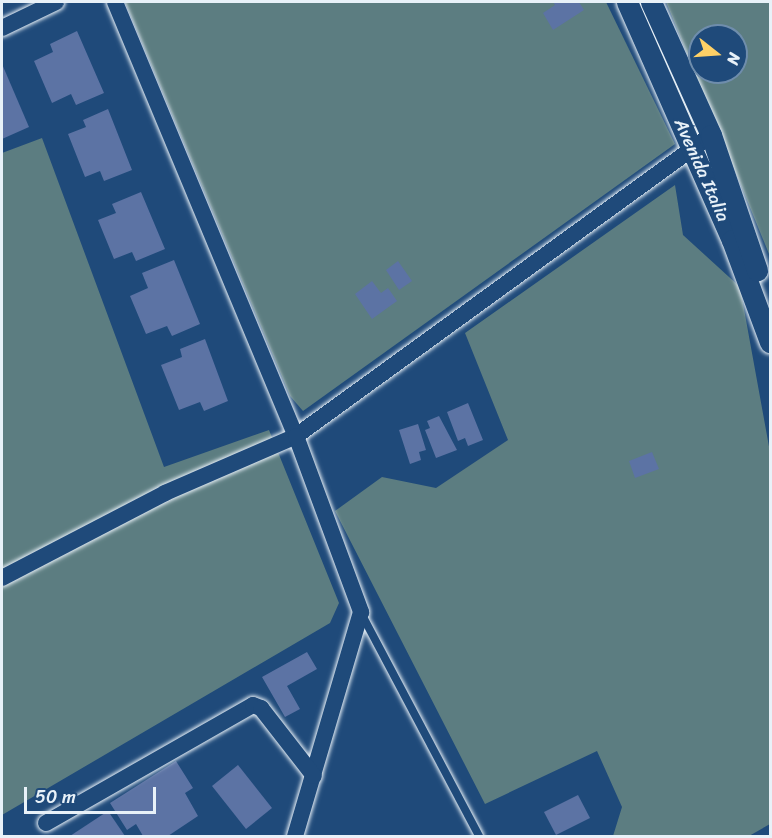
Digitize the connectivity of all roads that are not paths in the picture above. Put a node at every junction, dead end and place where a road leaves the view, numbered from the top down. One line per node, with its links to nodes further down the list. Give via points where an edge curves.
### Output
1 (56, 2): 5 (street)
2 (115, 2): 10 (street)
3 (627, 2): 7 (street, Avenida Italia)
4 (651, 2): 6 (street)
5 (2, 28)
6 (711, 135): 7 (street); 8 (street, via 755,260)
7 (692, 146): 8 (street, Avenida Italia); 10 (street)
8 (765, 318): 9 (street, Avenida Italia)
9 (771, 342)
10 (296, 436): 11 (street, via 165,493); 12 (street)
11 (2, 578)
12 (361, 612): 13 (street); 16 (lane)
13 (314, 776): 14 (street, via 261,708 253,705); 15 (street)
14 (46, 823)
15 (295, 837)
16 (479, 837)

